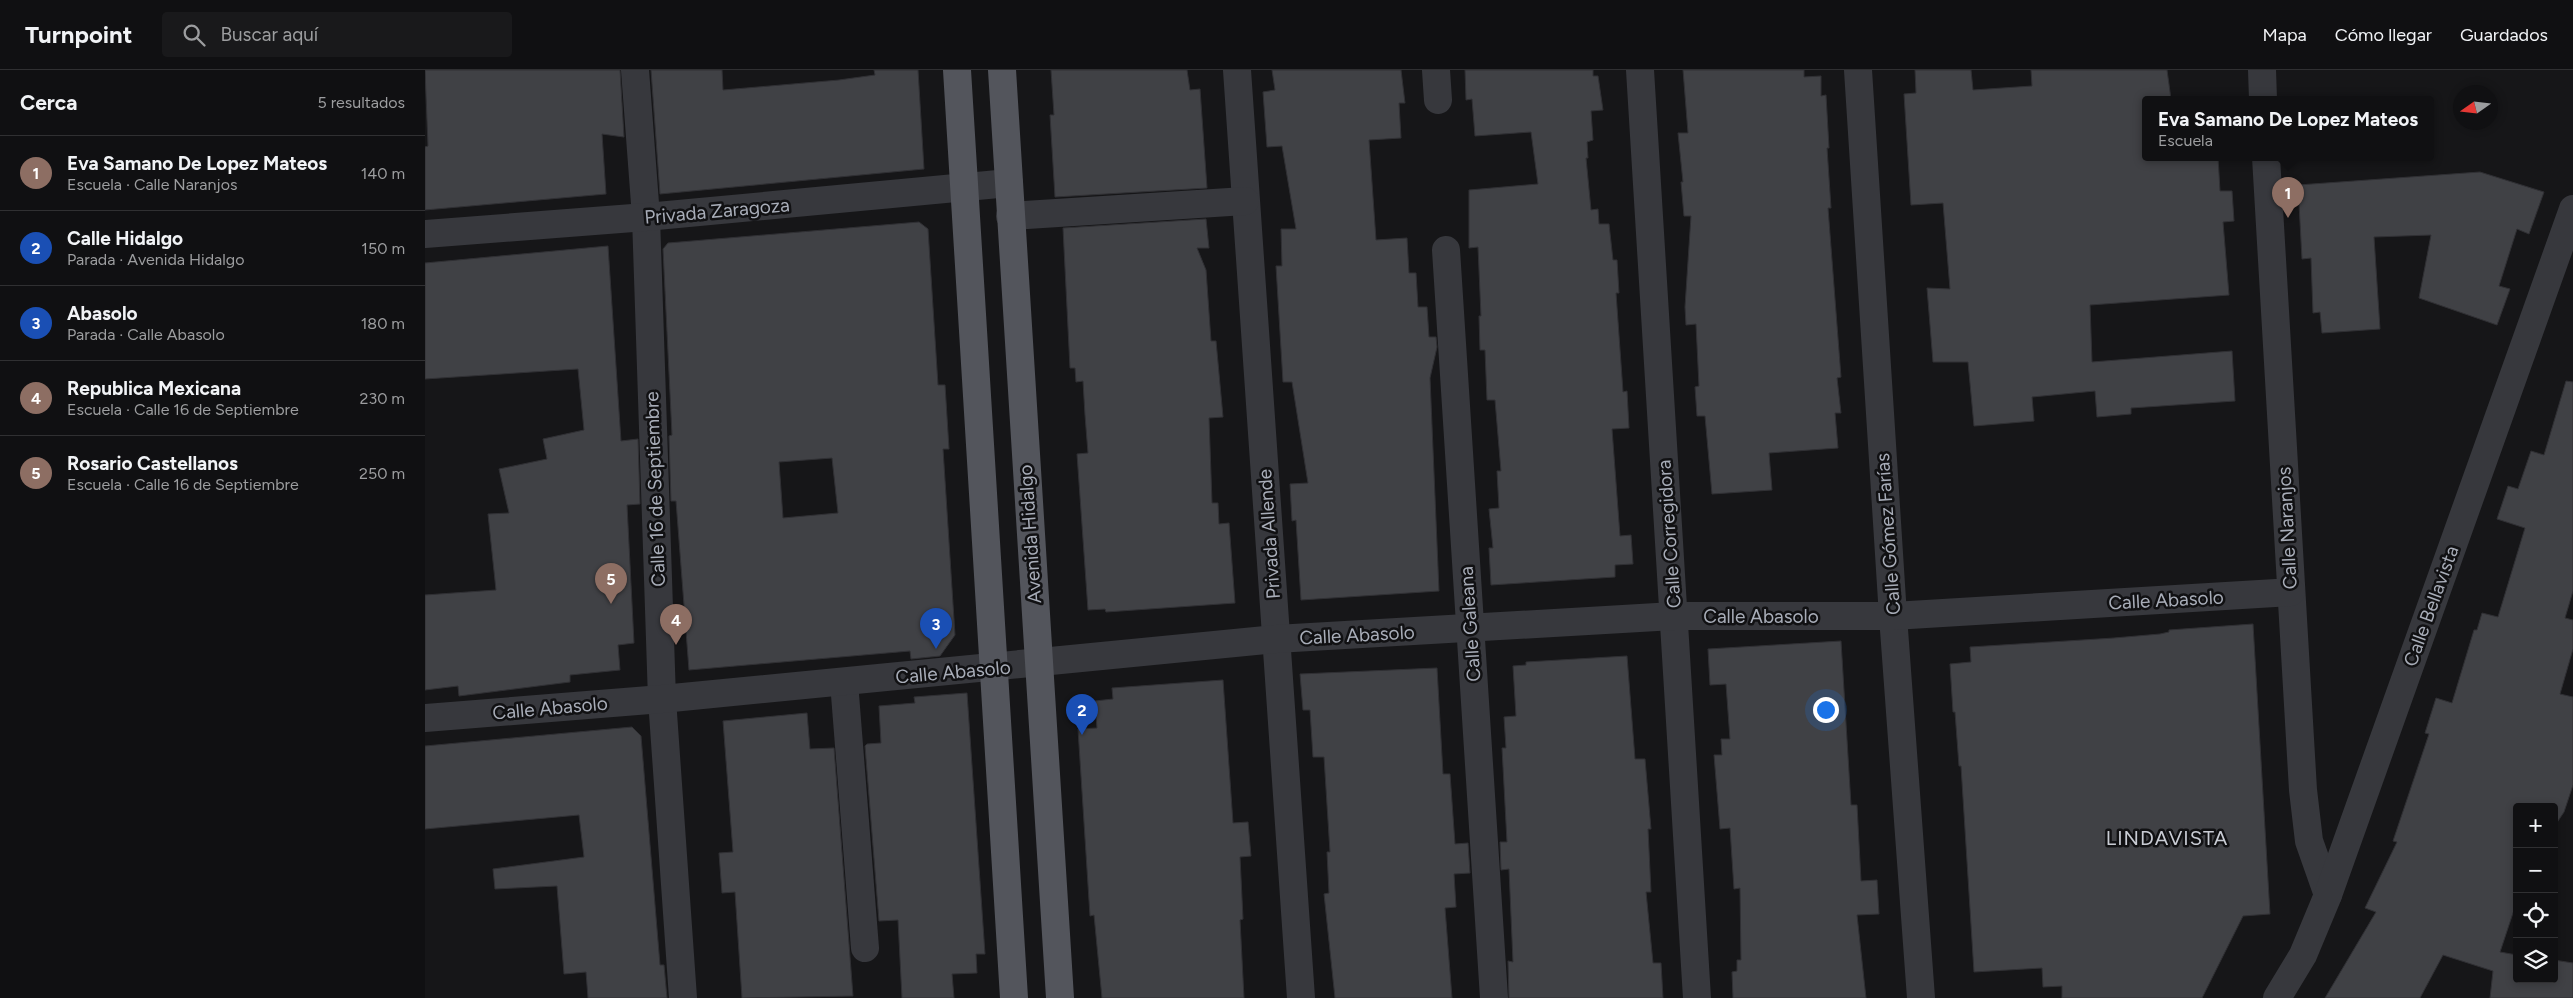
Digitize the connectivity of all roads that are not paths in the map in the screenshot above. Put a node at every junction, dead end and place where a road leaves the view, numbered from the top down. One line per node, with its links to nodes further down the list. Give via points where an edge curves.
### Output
1 (635, 70): 17 (street, Calle 16 de Septiembre)
2 (957, 70): 13 (main road)
3 (1002, 70): 12 (main road, Avenida Hidalgo)
4 (1237, 70): 14 (street, Privada Allende)
5 (1436, 70): 10 (street)
6 (1640, 70): 21 (street, Calle Corregidora)
7 (1858, 70): 22 (street, Calle Gómez Farías)
8 (2261, 70): 9 (street)
9 (2263, 96)
10 (1438, 100)
11 (2266, 161): 20 (street, Calle Naranjos)
12 (1009, 183): 13 (street, Privada Zaragoza); 16 (main road, Avenida Hidalgo)
13 (964, 188): 17 (street, Privada Zaragoza); 26 (main road)
14 (1245, 201): 16 (street); 24 (street, Privada Allende)
15 (2573, 209): 30 (street, Calle Bellavista)
16 (1010, 216): 25 (main road, Avenida Hidalgo)
17 (646, 217): 18 (street, Privada Zaragoza); 28 (street, Calle 16 de Septiembre)
18 (425, 234)
19 (1446, 250): 23 (street, Calle Galeana)
20 (2291, 592): 22 (street, Calle Abasolo); 30 (street, Calle Naranjos, via 2309,842)
21 (1674, 616): 22 (street, Calle Abasolo); 23 (street, Calle Abasolo); 37 (street, Calle Corregidora)
22 (1893, 616): 38 (street, Calle Gómez Farías)
23 (1471, 629): 24 (street, Calle Abasolo); 36 (street, Calle Galeana)
24 (1276, 639): 25 (street, Calle Abasolo); 35 (street, Privada Allende)
25 (1039, 663): 26 (street, Calle Abasolo); 34 (main road, Avenida Hidalgo)
26 (993, 668): 27 (street, Calle Abasolo); 33 (main road)
27 (844, 682): 28 (street, Calle Abasolo); 31 (street)
28 (662, 699): 29 (street, Calle Abasolo); 32 (street, Calle 16 de Septiembre)
29 (425, 718)
30 (2328, 895): 39 (street, Calle Bellavista, via 2303,955)
31 (865, 948)
32 (683, 998)
33 (1014, 998)
34 (1060, 998)
35 (1301, 998)
36 (1494, 998)
37 (1697, 998)
38 (1921, 998)
39 (2277, 998)

